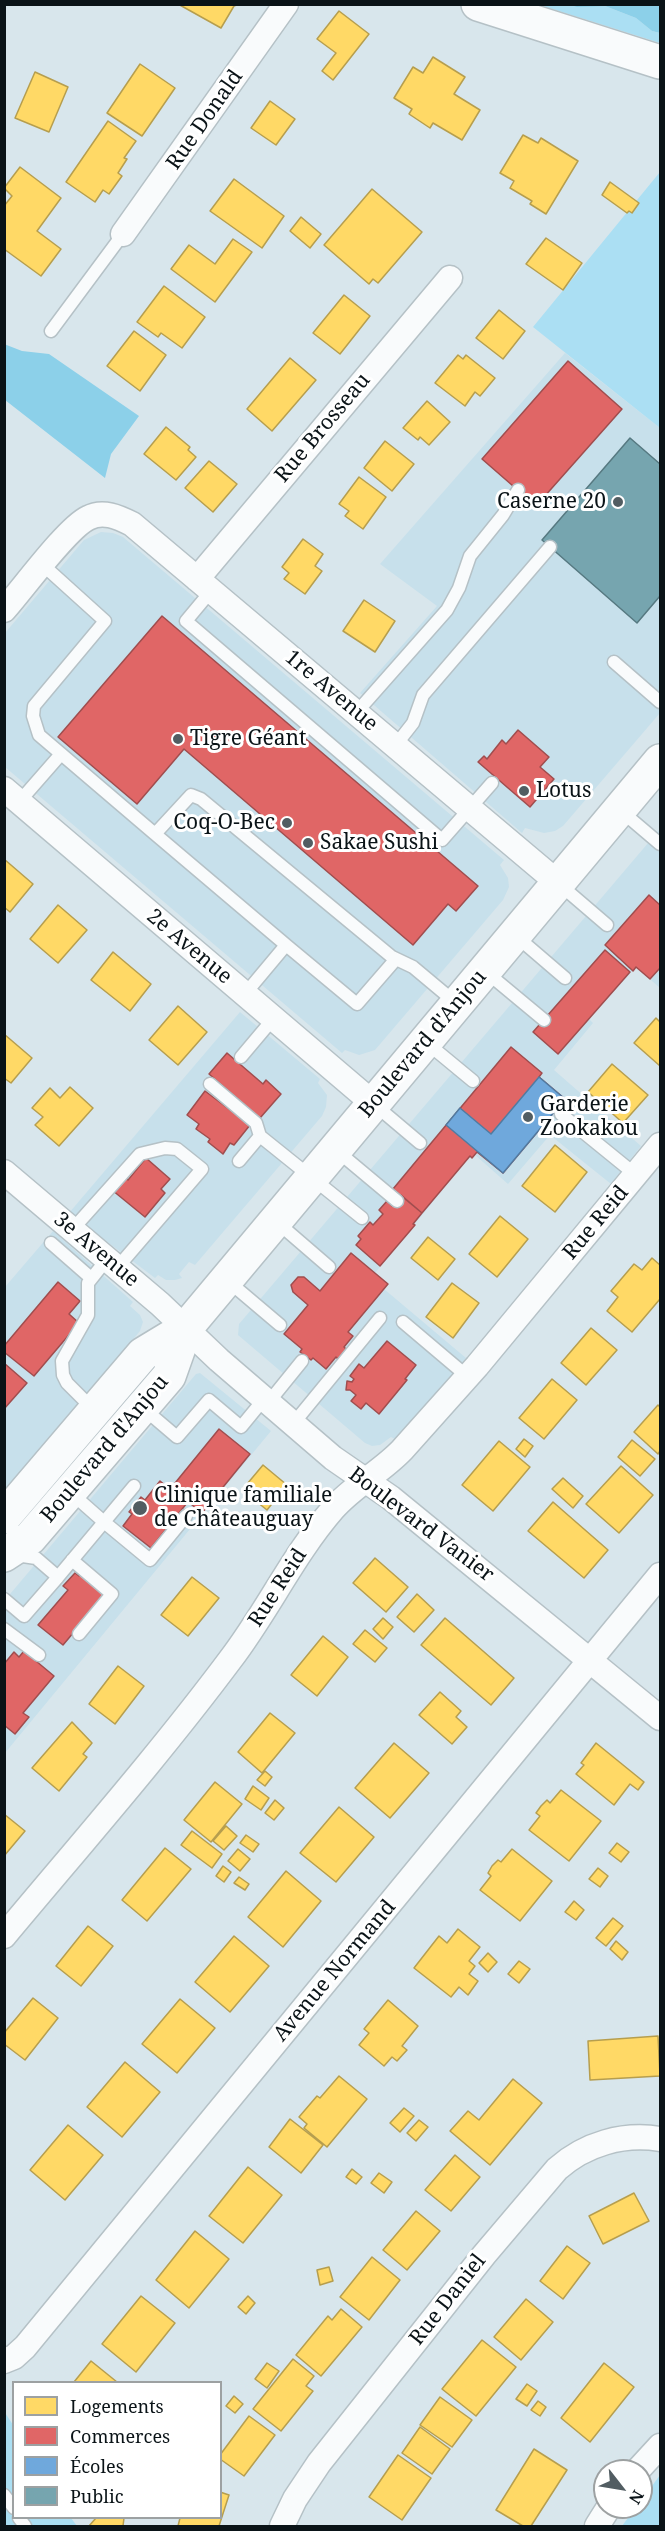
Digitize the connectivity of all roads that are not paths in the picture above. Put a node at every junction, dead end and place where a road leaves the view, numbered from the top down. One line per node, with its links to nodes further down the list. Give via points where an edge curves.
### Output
1 (286, 4): 4 (street, Rue Donald)
2 (478, 4): 3 (street)
3 (660, 62)
4 (123, 234): 6 (lane)
5 (450, 278): 10 (street, Rue Brosseau)
6 (51, 331)
7 (518, 490): 14 (lane, via 470,556 447,610)
8 (550, 547): 15 (lane, via 423,695 413,723)
9 (43, 565): 10 (street, 1re Avenue, via 80,524 109,514 132,524); 11 (street); 16 (lane, via 105,621 34,706 39,735)
10 (204, 585): 14 (street, 1re Avenue); 20 (lane, via 186,621 442,840)
11 (4, 610)
12 (614, 662): 13 (lane)
13 (660, 702)
14 (356, 713): 15 (street, 1re Avenue)
15 (395, 746): 20 (street, 1re Avenue)
16 (61, 754): 19 (lane); 22 (lane)
17 (656, 774): 21 (street, Boulevard d'Anjou)
18 (492, 783): 20 (lane)
19 (12, 796): 31 (street, 2e Avenue)
20 (470, 808): 24 (street, 1re Avenue)
21 (619, 810): 23 (lane); 24 (street, Boulevard d'Anjou)
22 (155, 834): 27 (lane); 28 (lane, via 184,800 196,795)
23 (660, 844)
24 (557, 882): 25 (lane); 26 (street, Boulevard d'Anjou)
25 (607, 925)
26 (514, 934): 29 (street, Boulevard d'Anjou); 30 (lane)
27 (286, 945): 28 (lane, via 357,1004); 31 (lane)
28 (396, 959): 32 (lane, via 413,967)
29 (484, 970): 32 (street, Boulevard d'Anjou); 34 (lane)
30 (565, 978)
31 (245, 994): 33 (street, 2e Avenue)
32 (457, 1003): 35 (street, Boulevard d'Anjou)
33 (273, 1019): 36 (lane); 39 (street, 2e Avenue)
34 (544, 1020)
35 (425, 1042): 37 (lane); 39 (street, Boulevard d'Anjou)
36 (241, 1057)
37 (473, 1081)
38 (210, 1084): 41 (lane, via 256,1124)
39 (374, 1104): 42 (lane); 44 (street, Boulevard d'Anjou)
40 (561, 1114): 47 (lane)
41 (260, 1136): 45 (lane); 48 (lane)
42 (420, 1143)
43 (660, 1145): 47 (street, Rue Reid)
44 (336, 1150): 48 (street, Boulevard d'Anjou); 49 (lane)
45 (238, 1161)
46 (4, 1172): 52 (street, 3e Avenue)
47 (636, 1175): 63 (street, Rue Reid)
48 (312, 1179): 50 (lane); 51 (street, Boulevard d'Anjou)
49 (397, 1201)
50 (362, 1218)
51 (276, 1222): 55 (lane); 57 (street, Boulevard d'Anjou)
52 (72, 1230): 54 (street, 3e Avenue); 54 (lane, via 140,1154 165,1148 182,1152 202,1169)
53 (51, 1243): 56 (lane)
54 (112, 1264): 56 (lane); 61 (street, 3e Avenue)
55 (328, 1267)
56 (91, 1278): 66 (lane, via 88,1316 69,1347 62,1368 67,1383)
57 (227, 1280): 60 (lane); 61 (street, Boulevard d'Anjou)
58 (380, 1318): 67 (lane)
59 (403, 1322): 63 (lane)
60 (280, 1325)
61 (186, 1328): 64 (street, Boulevard Vanier); 65 (street, Boulevard d'Anjou, via 169,1376); 66 (street, Boulevard d'Anjou, via 143,1354)
62 (302, 1361): 64 (lane)
63 (468, 1377): 68 (street, Rue Reid, via 396,1457)
64 (266, 1401): 65 (lane, via 241,1427 209,1400 177,1437); 67 (street, Boulevard Vanier)
65 (142, 1408): 70 (street, Boulevard d'Anjou)
66 (95, 1410): 72 (street, Boulevard d'Anjou)
67 (293, 1424): 68 (street, Boulevard Vanier)
68 (366, 1481): 82 (street, Boulevard Vanier); 84 (street, Rue Reid, via 333,1508 217,1678)
69 (134, 1486): 73 (lane)
70 (70, 1492): 73 (lane); 74 (street, Boulevard d'Anjou, via 30,1538)
71 (186, 1516): 73 (lane, via 150,1560)
72 (4, 1517)
73 (104, 1522): 75 (lane)
74 (5, 1553): 77 (lane, via 36,1558)
75 (72, 1560): 77 (lane); 80 (lane, via 112,1594)
76 (660, 1575): 82 (street, Avenue Normand)
77 (58, 1576): 78 (lane, via 24,1616)
78 (4, 1599)
79 (4, 1629): 81 (lane)
80 (78, 1634)
81 (39, 1655)
82 (591, 1660): 83 (street, Boulevard Vanier); 86 (street, Avenue Normand, via 49,2319 19,2353)
83 (660, 1718)
84 (4, 1936)
85 (660, 2139): 89 (street, Rue Daniel, via 633,2137 597,2145 557,2169 325,2456 295,2499)
86 (4, 2361)
87 (660, 2446): 88 (street)
88 (648, 2459)
89 (282, 2526)

